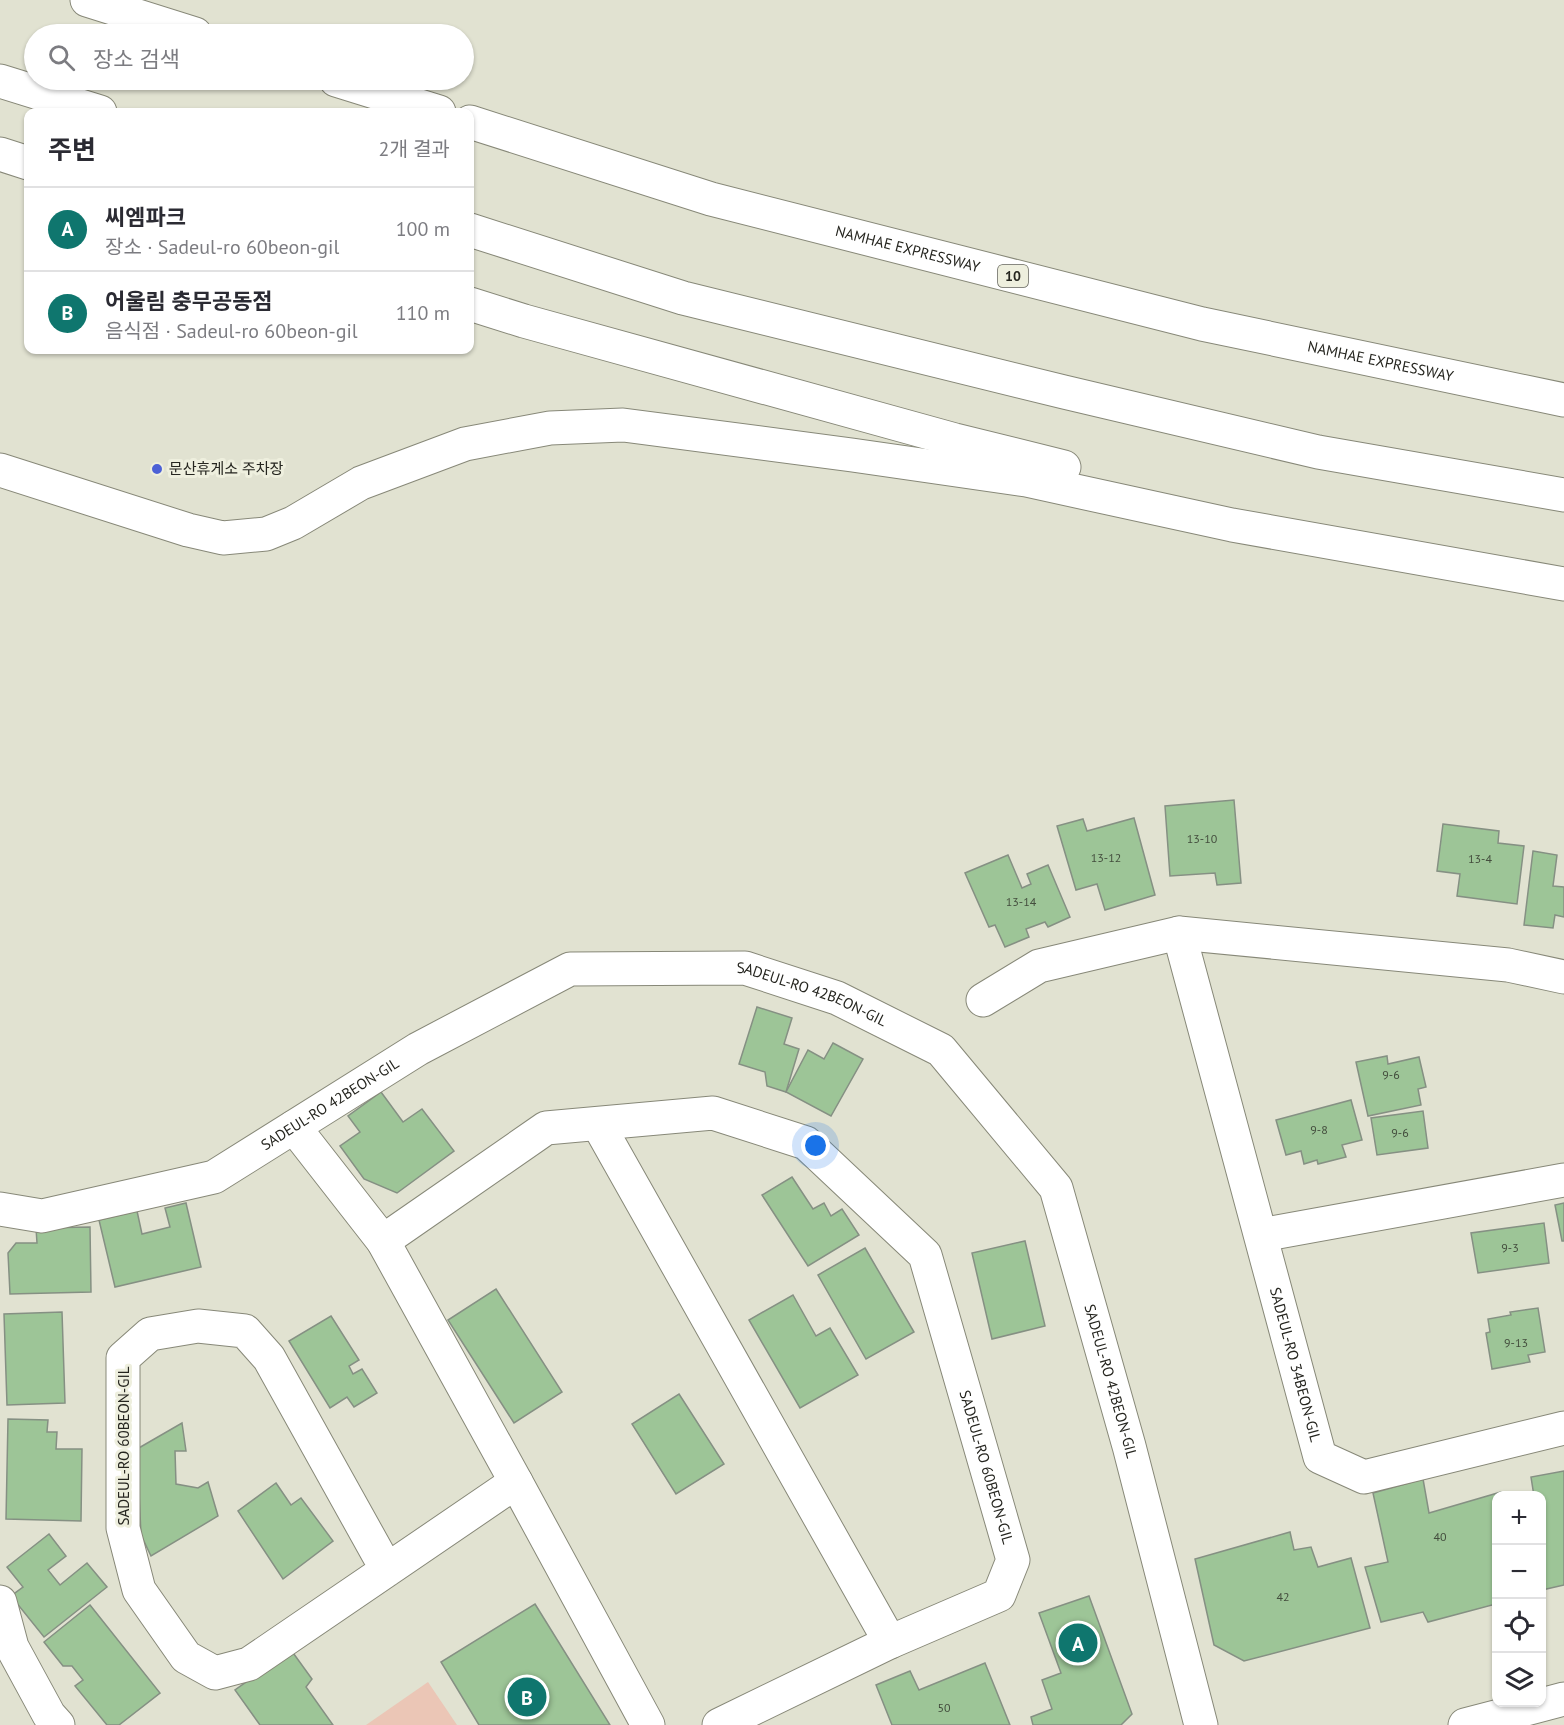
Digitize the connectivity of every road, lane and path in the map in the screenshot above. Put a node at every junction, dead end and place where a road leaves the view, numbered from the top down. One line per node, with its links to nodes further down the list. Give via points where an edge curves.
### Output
1 (87, 0): 2 (main road)
2 (163, 24)
3 (0, 81): 4 (main road)
4 (24, 88)
5 (29, 90): 7 (main road)
6 (368, 90): 8 (main road)
7 (87, 108)
8 (427, 108)
9 (474, 123): 14 (main road, NAMHAE EXPRESSWAY / 10, via 756,211 1202,324)
10 (0, 154): 11 (main road)
11 (24, 162)
12 (474, 231): 16 (main road, via 683,298 1064,392 1318,452)
13 (474, 305): 17 (main road, via 955,440)
14 (1564, 400)
15 (0, 470): 17 (main road, via 223,538 266,534 293,523 361,483 465,444 550,428 622,425 1026,480 1232,525)
16 (1564, 495)
17 (1492, 571): 18 (main road)
18 (1564, 584)
19 (1179, 933): 20 (main road, via 1508,965); 21 (main road, via 1039,966); 26 (main road, SADEUL-RO 34BEON-GIL)
20 (1564, 977)
21 (983, 1000)
22 (598, 1124): 27 (main road, SADEUL-RO 60BEON-GIL, via 546,1128); 32 (main road); 32 (main road, SADEUL-RO 60BEON-GIL, via 713,1113 806,1143 925,1255 1013,1560 999,1595)
23 (294, 1127): 25 (main road, SADEUL-RO 42BEON-GIL, via 214,1177 42,1216); 27 (main road); 37 (main road, SADEUL-RO 42BEON-GIL, via 418,1049 570,969 745,968 837,998 941,1050 1056,1188 1129,1446)
24 (1564, 1179): 26 (main road)
25 (0, 1209)
26 (1261, 1235): 28 (main road, SADEUL-RO 34BEON-GIL, via 1320,1457 1364,1477)
27 (382, 1241): 29 (main road)
28 (1564, 1428)
29 (516, 1482): 30 (main road, SADEUL-RO 60BEON-GIL); 35 (main road)
30 (387, 1570): 30 (main road, SADEUL-RO 60BEON-GIL, via 249,1664 215,1673 186,1657 139,1590 123,1528 123,1358 150,1334 198,1326 245,1330 270,1358)
31 (0, 1602): 34 (main road, via 12,1647)
32 (890, 1642): 36 (main road, SADEUL-RO 60BEON-GIL)
33 (1564, 1699): 38 (main road)
34 (48, 1722)
35 (648, 1725)
36 (719, 1725)
37 (1201, 1725)
38 (1465, 1725)

